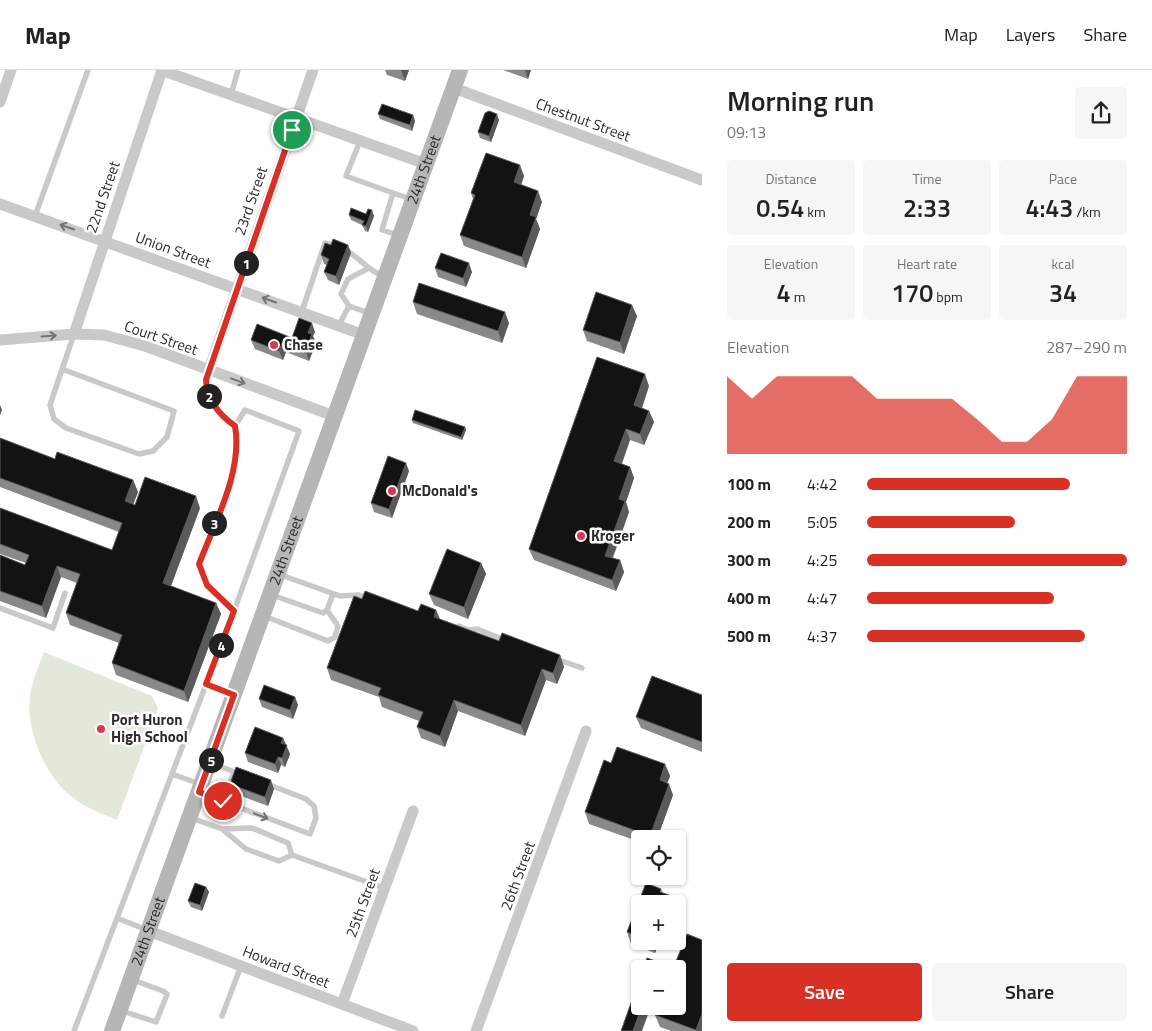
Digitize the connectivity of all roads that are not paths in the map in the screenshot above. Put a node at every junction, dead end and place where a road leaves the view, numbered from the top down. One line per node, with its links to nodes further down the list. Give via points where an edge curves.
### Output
1 (11, 70): 9 (street)
2 (88, 70): 17 (lane)
3 (161, 70): 8 (street); 19 (street, 22nd Street)
4 (238, 70): 8 (lane)
5 (313, 70): 10 (street, 23rd Street)
6 (460, 70): 7 (street, 24th Street)
7 (454, 88): 12 (street, 24th Street); 13 (street, Chestnut Street)
8 (231, 95): 10 (street)
9 (0, 102)
10 (296, 118): 11 (street); 22 (street, 23rd Street)
11 (360, 141): 12 (street); 14 (lane, via 346,176)
12 (426, 164): 15 (street, 24th Street)
13 (702, 180)
14 (393, 194): 15 (lane); 18 (lane, via 382,230)
15 (413, 200): 18 (street, 24th Street)
16 (0, 204): 17 (street, Union Street)
17 (35, 216): 19 (street, Union Street, one-way to 17)
18 (400, 236): 21 (street, 24th Street)
19 (103, 240): 22 (street, Union Street); 27 (street, 22nd Street)
20 (367, 269): 21 (lane); 23 (lane, via 348,279 341,294); 24 (lane, via 352,252 325,242)
21 (385, 277): 25 (street, 24th Street)
22 (237, 289): 24 (street, Union Street, one-way to 22); 31 (street, 23rd Street)
23 (349, 306): 25 (lane); 26 (lane)
24 (302, 311): 26 (street, Union Street)
25 (372, 314): 28 (street, 24th Street)
26 (339, 325): 28 (street, Union Street)
27 (74, 334): 29 (street, Court Street, one-way to 27); 30 (lane); 31 (street, Court Street, via 104,335 125,340)
28 (364, 335): 32 (street, 24th Street)
29 (0, 340)
30 (62, 369): 30 (lane, via 50,405 54,419 66,428 139,454 153,450 167,437 174,411)
31 (208, 370): 32 (street, Court Street, one-way to 32); 33 (lane, via 206,393 221,416)
32 (334, 416): 34 (street, 24th Street)
33 (235, 426): 41 (lane, via 238,444 235,467 199,564 207,585); 41 (lane, via 245,410 299,431)
34 (278, 574): 36 (street, 24th Street); 37 (lane)
35 (65, 593): 39 (lane, via 52,628)
36 (270, 594): 40 (lane, via 323,612); 42 (street, 24th Street)
37 (333, 594): 38 (lane, via 359,595); 40 (lane)
38 (375, 601)
39 (0, 608)
40 (327, 610): 42 (lane, via 338,626 335,638 328,641)
41 (234, 611): 47 (lane)
42 (262, 616): 48 (street, 24th Street)
43 (450, 623): 44 (lane)
44 (512, 642)
45 (547, 655): 46 (lane)
46 (582, 668)
47 (206, 684): 48 (lane); 52 (lane)
48 (234, 695): 50 (street, 24th Street)
49 (586, 731): 72 (street, 26th Street)
50 (210, 763): 51 (lane); 55 (street, 24th Street)
51 (234, 772): 53 (lane); 56 (lane)
52 (172, 774): 55 (lane); 62 (lane)
53 (243, 775)
54 (261, 782): 56 (lane, one-way to 54, via 310,834 316,818 314,806 306,799)
55 (200, 788): 56 (lane); 58 (street, 24th Street)
56 (223, 801)
57 (413, 811): 61 (street, 25th Street)
58 (190, 818): 59 (lane); 63 (street, 24th Street)
59 (222, 829): 60 (lane, via 246,849 279,861); 60 (lane, via 252,828 288,843)
60 (292, 855): 61 (lane)
61 (384, 888): 66 (street, 25th Street)
62 (117, 918): 63 (lane); 70 (lane)
63 (149, 931): 64 (street, Howard Street); 65 (street, 24th Street)
64 (240, 966): 66 (street, Howard Street); 68 (lane)
65 (131, 979): 67 (street, 24th Street); 67 (lane, via 167,994 158,1020 152,1022)
66 (342, 1004): 71 (street, Howard Street)
67 (120, 1010): 69 (street, 24th Street)
68 (222, 1016)
69 (115, 1030)
70 (74, 1031)
71 (413, 1031)
72 (476, 1031)

